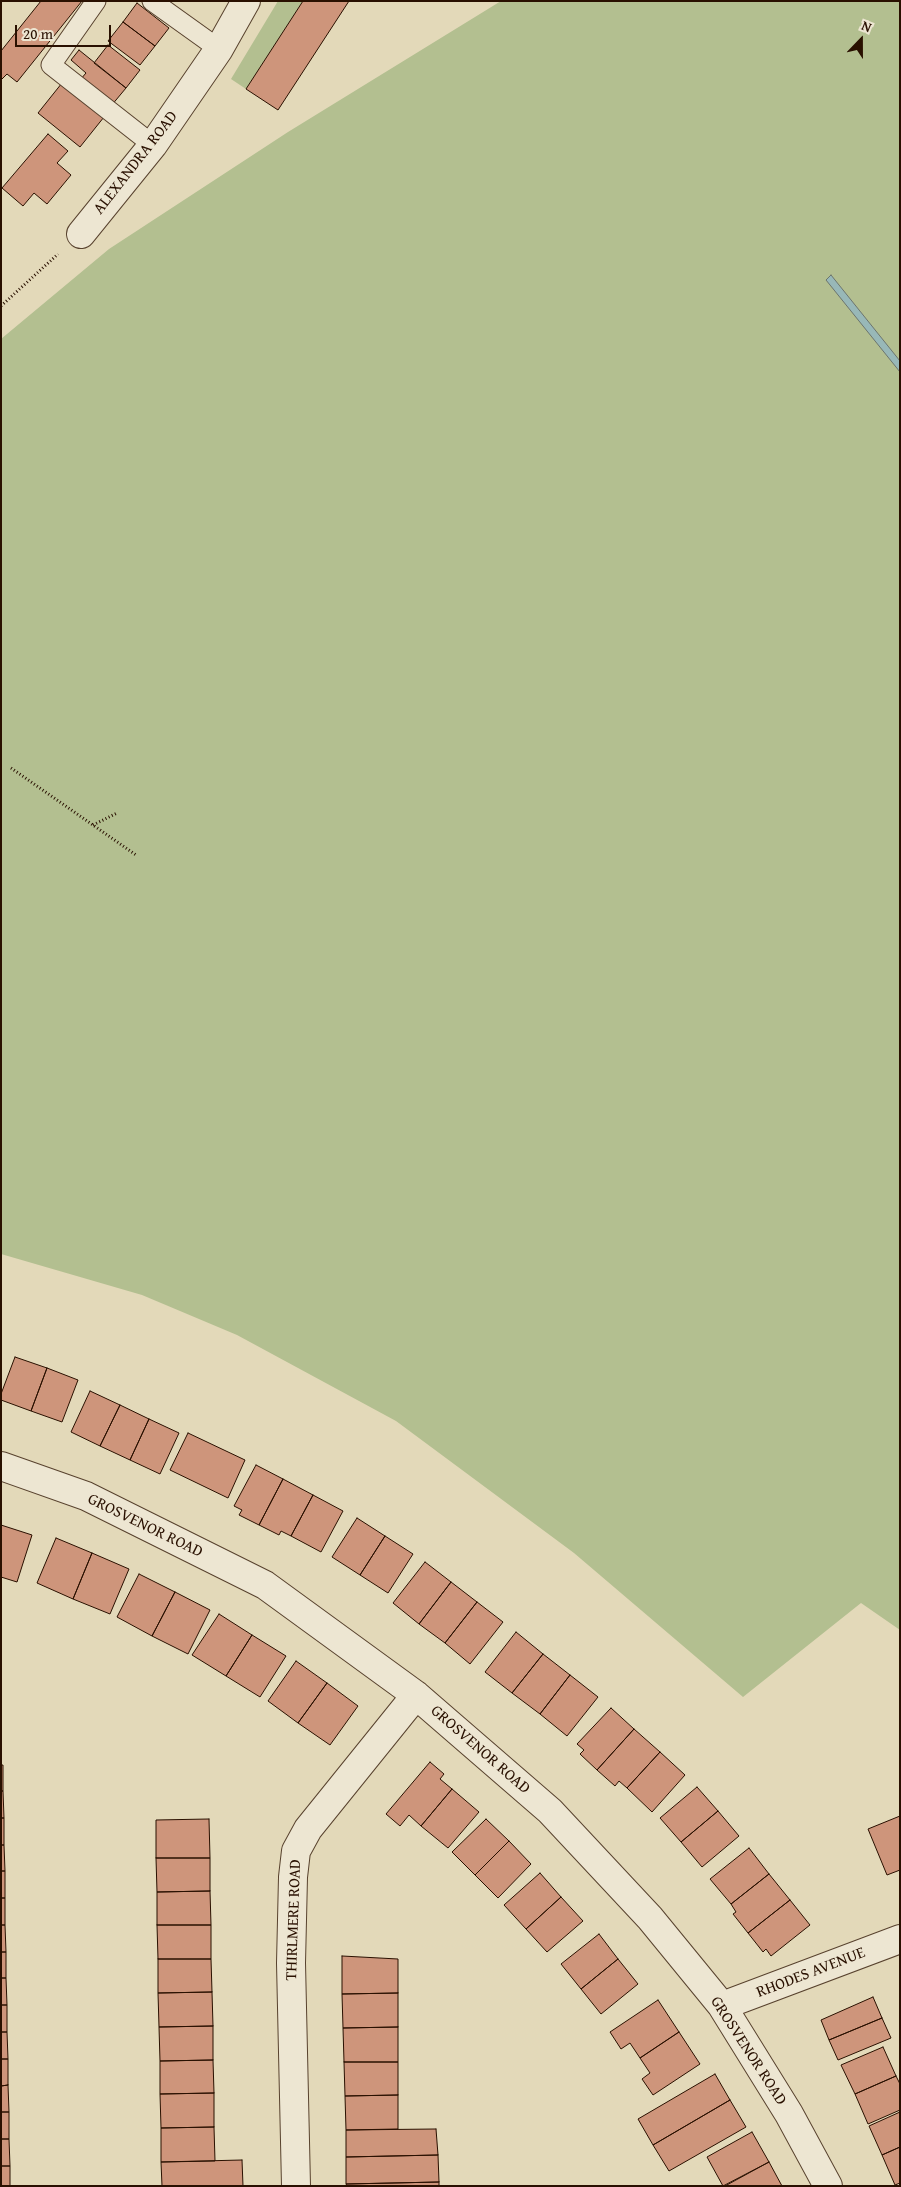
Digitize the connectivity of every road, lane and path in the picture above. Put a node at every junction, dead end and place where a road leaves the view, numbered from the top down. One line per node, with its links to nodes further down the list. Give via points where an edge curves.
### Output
1 (96, 1): 5 (lane, via 51,65)
2 (152, 1): 4 (lane)
3 (246, 1): 4 (street, ALEXANDRA ROAD)
4 (219, 49): 5 (street, ALEXANDRA ROAD)
5 (153, 145): 6 (street, ALEXANDRA ROAD)
6 (81, 234): 7 (path)
7 (1, 306)
8 (11, 768): 10 (path)
9 (117, 813): 10 (path)
10 (93, 825): 11 (path)
11 (136, 855)
12 (1, 1466): 13 (street, GROSVENOR ROAD, via 86,1496 265,1585)
13 (416, 1695): 15 (street, GROSVENOR ROAD, via 550,1811 650,1918); 16 (street, THIRLMERE ROAD, via 308,1829 296,1851 292,1963)
14 (900, 1939): 15 (street, RHODES AVENUE)
15 (722, 2006): 17 (street, GROSVENOR ROAD, via 789,2114)
16 (296, 2186)
17 (828, 2186)

